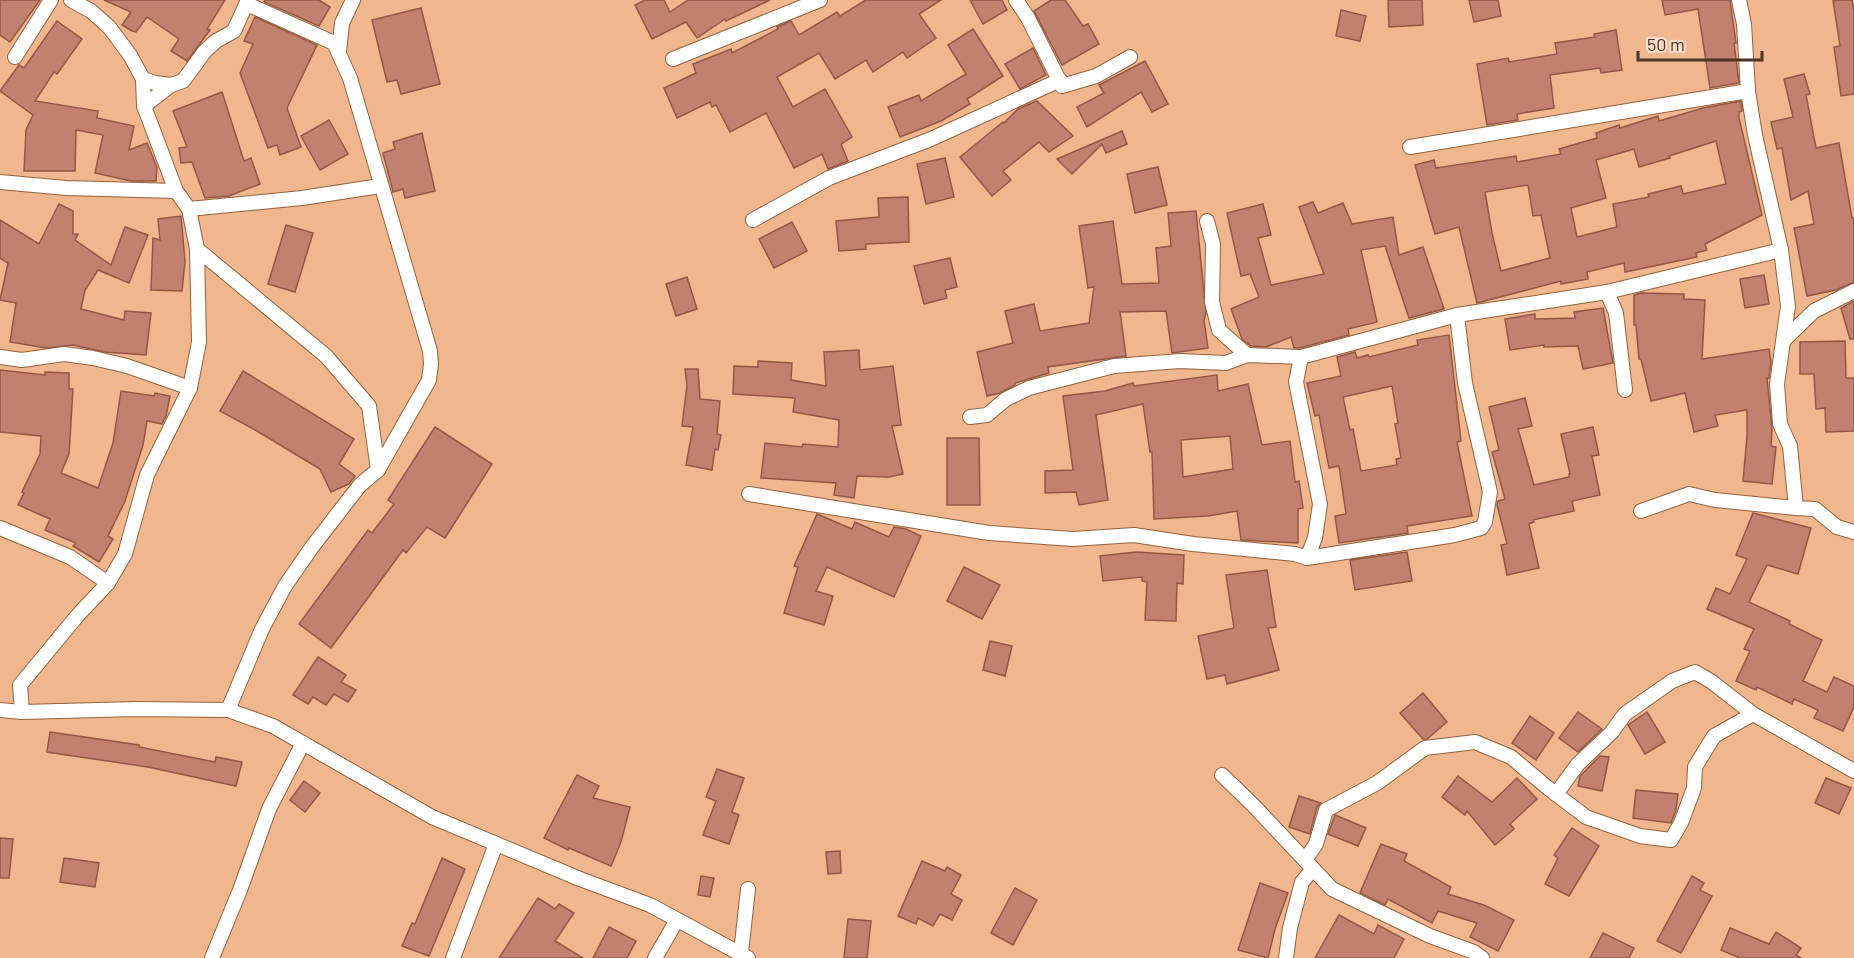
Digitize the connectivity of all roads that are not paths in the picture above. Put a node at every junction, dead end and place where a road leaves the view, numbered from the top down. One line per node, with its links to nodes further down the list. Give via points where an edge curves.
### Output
1 (51, 0): 9 (street)
2 (71, 0): 12 (street, via 92,11 109,27)
3 (353, 0): 8 (street, via 342,23)
4 (820, 0): 11 (street)
5 (1016, 0): 13 (street)
6 (1738, 0): 15 (street, via 1744,24)
7 (247, 2): 8 (street, via 334,42); 14 (street, via 234,31 205,51 183,81)
8 (338, 54): 19 (street, via 350,78)
9 (15, 57)
10 (1130, 57): 13 (street, via 1096,76 1062,86)
11 (673, 59)
12 (143, 79): 14 (street); 16 (street)
13 (1060, 80): 22 (street, via 931,140 830,178)
14 (171, 85): 16 (street)
15 (1748, 91): 17 (street); 25 (street)
16 (144, 106): 20 (street)
17 (1410, 147)
18 (0, 182): 20 (street)
19 (380, 186): 21 (street); 40 (street, via 431,364 429,380)
20 (176, 191): 21 (street)
21 (189, 209): 24 (street)
22 (753, 220)
23 (1207, 220): 31 (street, via 1213,244 1212,302)
24 (197, 249): 37 (street, via 199,342); 40 (street, via 326,356 369,406)
25 (1781, 250): 26 (street); 28 (street)
26 (1607, 291): 30 (street); 38 (street, via 1616,313)
27 (1854, 291): 29 (street)
28 (1788, 306): 29 (street); 32 (street)
29 (1814, 311): 32 (street)
30 (1458, 315): 35 (street); 46 (street, via 1465,383 1490,492 1485,522 1481,528 1455,535)
31 (1219, 330): 33 (street); 36 (street)
32 (1784, 340): 42 (street, via 1777,384 1780,424 1790,446)
33 (1247, 355): 35 (street); 36 (street)
34 (0, 357): 37 (street, via 22,360 64,354 93,358)
35 (1301, 357): 46 (street, via 1296,382 1320,504 1315,538)
36 (1226, 363): 39 (street, via 1180,361 1114,366 1029,387 987,415)
37 (190, 388): 47 (street, via 147,475 125,554)
38 (1625, 390)
39 (970, 417)
40 (378, 470): 50 (street, via 360,485 285,586)
41 (749, 494): 46 (street, via 989,533 1073,539 1134,535)
42 (1796, 508): 43 (street, via 1689,495); 45 (street, via 1815,509 1837,527)
43 (1641, 511)
44 (0, 528): 47 (street, via 70,557)
45 (1854, 532)
46 (1307, 558)
47 (108, 583): 48 (street)
48 (20, 685): 49 (street); 51 (street)
49 (0, 710): 51 (street)
50 (228, 710): 51 (street); 53 (street, via 273,726)
51 (22, 712)
52 (1754, 714): 54 (street); 56 (street, via 1695,672 1672,681 1625,714); 56 (street, via 1714,736 1695,767 1694,788 1671,840 1640,836 1586,817)
53 (303, 744): 57 (street, via 432,817); 62 (street, via 270,809)
54 (1854, 771)
55 (1222, 775): 58 (street)
56 (1556, 794): 58 (street, via 1511,757 1475,742 1425,747 1377,783 1326,810)
57 (496, 844): 60 (street, via 650,905); 63 (street)
58 (1309, 864): 65 (street, via 1290,927); 66 (street, via 1332,889)
59 (748, 889): 61 (street)
60 (677, 920): 61 (street); 64 (street)
61 (744, 956)
62 (212, 958)
63 (453, 958)
64 (655, 958)
65 (1286, 958)
66 (1482, 958)

